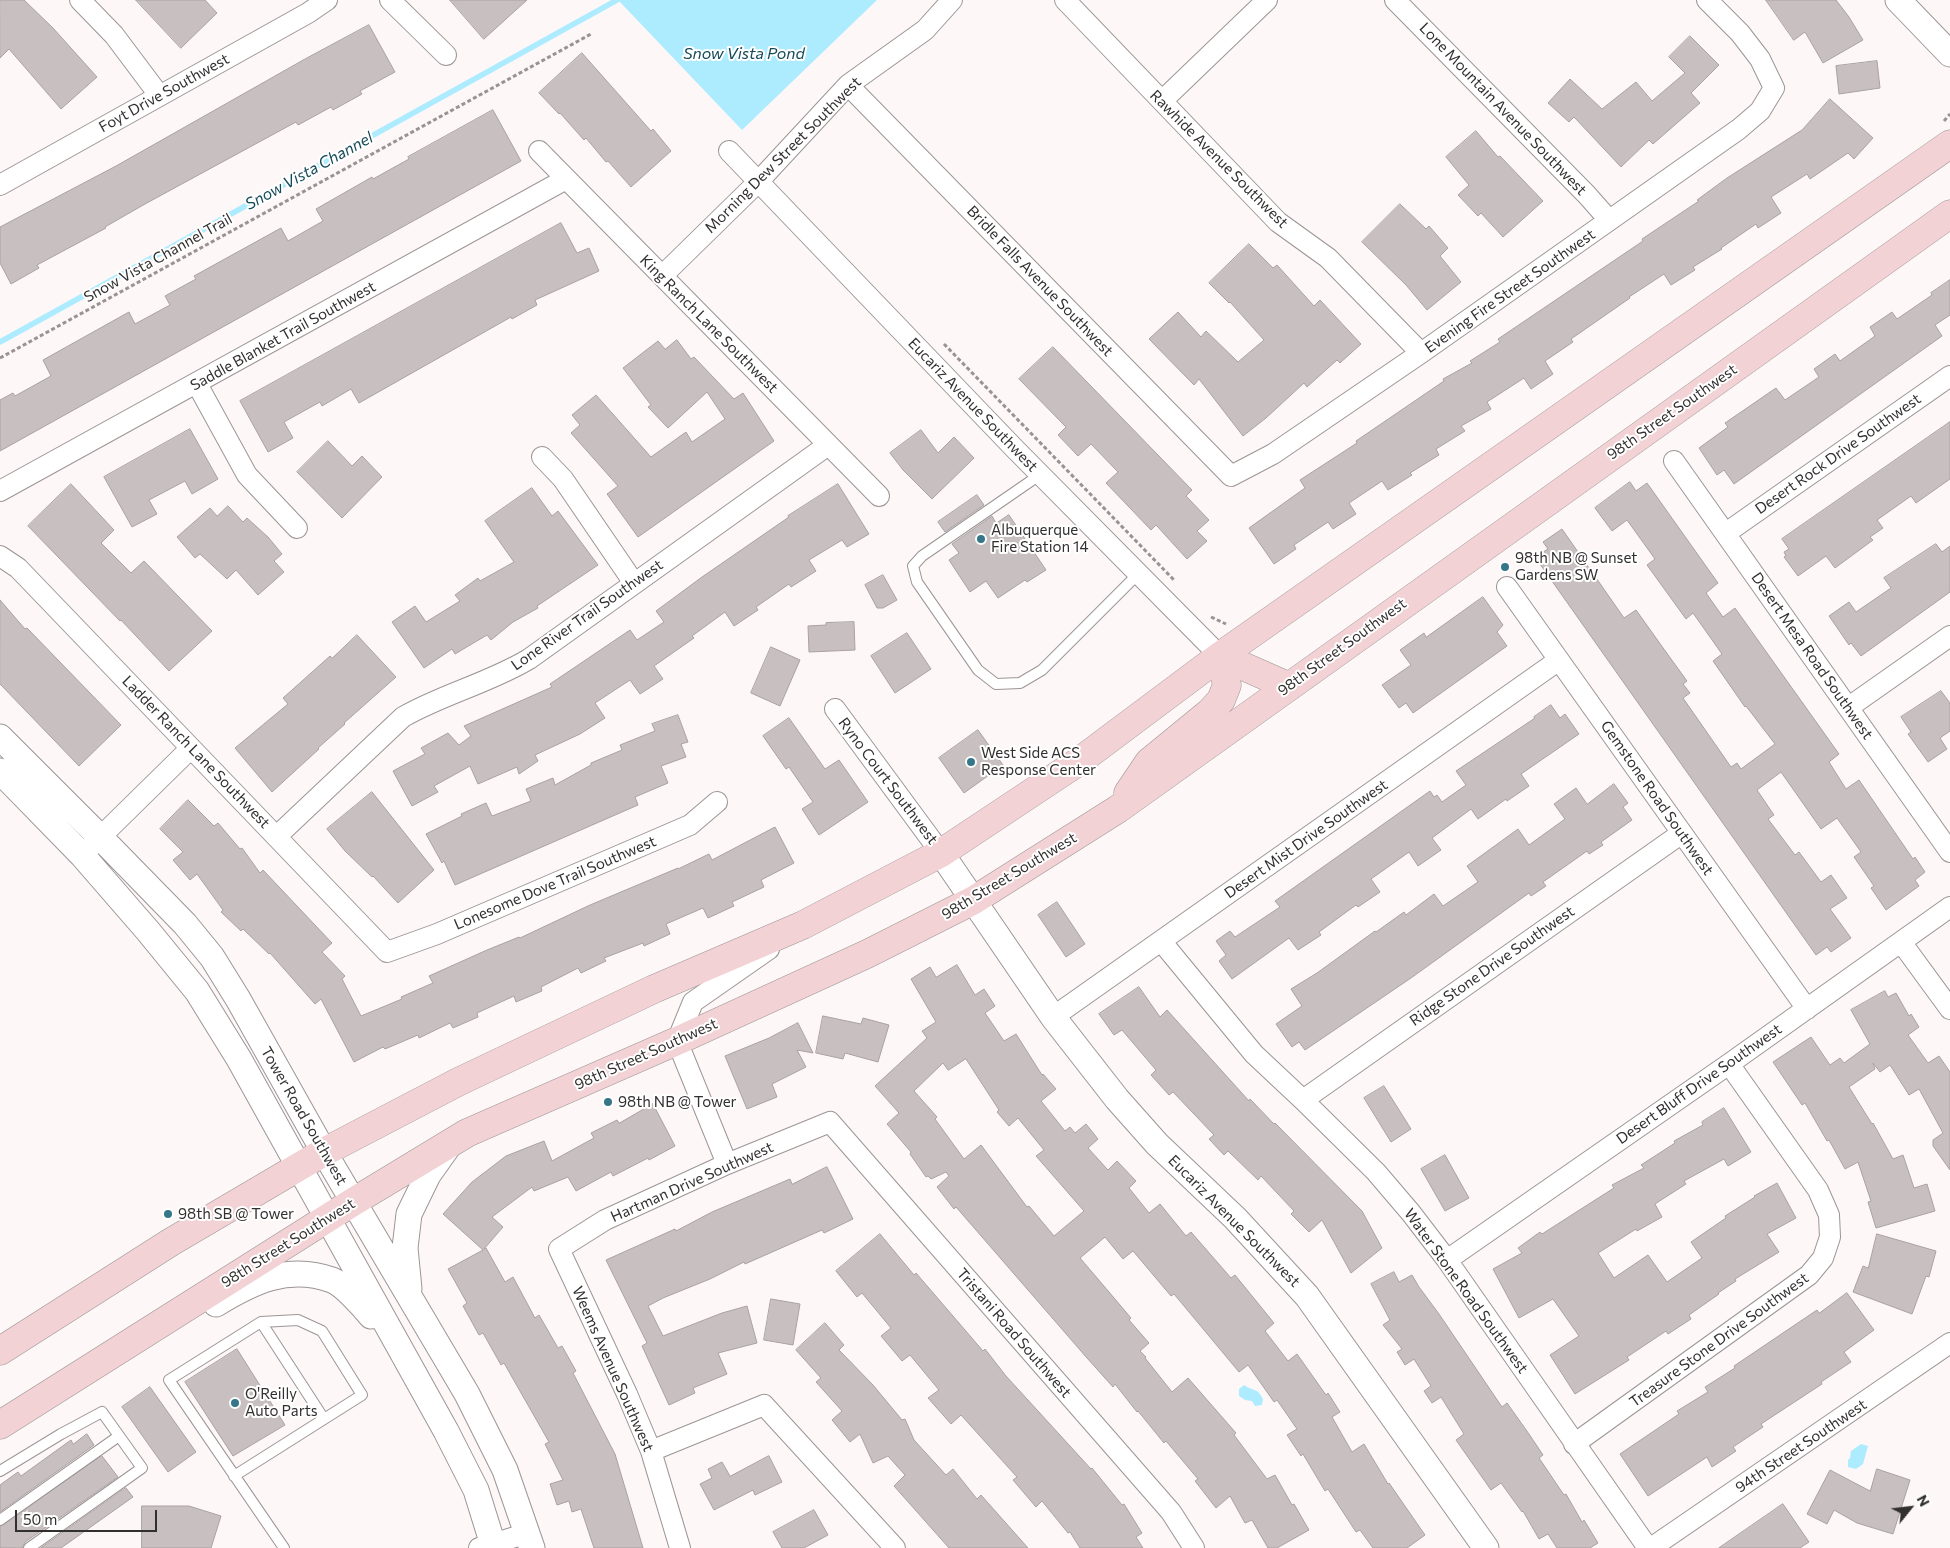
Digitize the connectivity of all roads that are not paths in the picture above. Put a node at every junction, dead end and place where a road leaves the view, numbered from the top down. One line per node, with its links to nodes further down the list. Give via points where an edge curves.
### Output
1 (80, 0): 13 (street, via 114,35)
2 (327, 0): 13 (street, Foyt Drive Southwest)
3 (390, 0): 11 (street)
4 (952, 0): 12 (street, Morning Dew Street Southwest, via 925,30)
5 (1065, 0): 14 (street, Rawhide Avenue Southwest)
6 (1267, 0): 14 (street)
7 (1396, 0): 22 (street, Lone Mountain Avenue Southwest)
8 (1707, 0): 22 (street, Evening Fire Street Southwest, via 1760,59 1774,88 1760,111 1740,128)
9 (1898, 0): 10 (street)
10 (1950, 54)
11 (446, 56)
12 (848, 85): 19 (street, Morning Dew Street Southwest); 31 (street, Bridle Falls Avenue Southwest)
13 (159, 95): 20 (street, Foyt Drive Southwest)
14 (1162, 101): 24 (street, Rawhide Avenue Southwest, via 1278,222 1328,258)
15 (1950, 144): 41 (main road)
16 (539, 151): 18 (street, King Ranch Lane Southwest)
17 (729, 152): 19 (street, Eucariz Avenue Southwest)
18 (566, 179): 23 (street, King Ranch Lane Southwest); 26 (street, Saddle Blanket Trail Southwest)
19 (757, 183): 23 (street, Morning Dew Street Southwest); 30 (street, Eucariz Avenue Southwest)
20 (0, 185)
21 (1950, 214): 43 (main road, 98th Street Southwest)
22 (1609, 220): 24 (street, Evening Fire Street Southwest)
23 (662, 276): 27 (street, King Ranch Lane Southwest)
24 (1421, 353): 31 (street, Evening Fire Street Southwest, via 1273,454)
25 (1950, 376): 35 (street, Desert Rock Drive Southwest)
26 (197, 384): 32 (street, Saddle Blanket Trail Southwest); 34 (street, via 247,475)
27 (828, 445): 33 (street, King Ranch Lane Southwest); 38 (street, Lone River Trail Southwest)
28 (542, 457): 38 (street, via 563,479)
29 (1674, 461): 35 (street, Desert Mesa Road Southwest)
30 (1040, 474): 37 (street, Eucariz Avenue Southwest); 37 (lane, via 922,556 913,566 917,582 978,670 996,684 1020,683 1042,670)
31 (1231, 476)
32 (0, 491)
33 (879, 496)
34 (297, 528)
35 (1726, 533): 44 (street, Desert Mesa Road Southwest)
36 (0, 556): 47 (street, Ladder Ranch Lane Southwest, via 18,568)
37 (1139, 573): 41 (street, Eucariz Avenue Southwest)
38 (634, 583): 52 (street, Lone River Trail Southwest, via 511,670 426,704 403,717)
39 (1507, 587): 42 (street, Gemstone Road Southwest)
40 (1950, 636): 44 (street)
41 (1220, 656): 43 (main road); 50 (main road, via 1226,685 1221,700 1149,762); 55 (main road, via 1081,760)
42 (1559, 660): 51 (street, Gemstone Road Southwest); 60 (street, Desert Mist Drive Southwest)
43 (1288, 686): 50 (main road, 98th Street Southwest)
44 (1848, 707): 54 (street, Desert Mesa Road Southwest)
45 (835, 709): 55 (street, Ryno Court Southwest)
46 (0, 737): 53 (street, Tower Road Southwest)
47 (191, 748): 52 (street, Ladder Ranch Lane Southwest); 53 (street)
48 (0, 771): 56 (street, Tower Road Southwest)
49 (717, 802): 62 (street, Lonesome Dove Trail Southwest, via 690,825 437,934)
50 (1118, 809): 57 (main road, 98th Street Southwest)
51 (1682, 832): 63 (street, Gemstone Road Southwest); 68 (street, Ridge Stone Drive Southwest)
52 (277, 836): 62 (street, Ladder Ranch Lane Southwest)
53 (100, 837): 56 (street); 71 (street, Tower Road Southwest, via 185,924 212,957)
54 (1950, 852)
55 (941, 853): 57 (street, Eucariz Avenue Southwest); 59 (main road)
56 (82, 856): 73 (street, Tower Road Southwest, via 197,991)
57 (974, 900): 65 (street, Eucariz Avenue Southwest); 66 (main road, 98th Street Southwest)
58 (1950, 907): 61 (street, Desert Bluff Drive Southwest)
59 (803, 925): 66 (street, via 693,1002); 71 (main road, via 654,990 458,1082)
60 (1161, 941): 65 (street, Desert Mist Drive Southwest); 68 (street, Water Stone Road Southwest, via 1254,1054)
61 (1901, 942): 63 (street, Desert Bluff Drive Southwest); 64 (street)
62 (387, 952)
63 (1807, 1009): 67 (street, Desert Bluff Drive Southwest)
64 (1950, 1009)
65 (1053, 1017): 99 (street, Eucariz Avenue Southwest, via 1157,1144 1235,1218 1307,1296)
66 (677, 1042): 70 (main road, 98th Street Southwest, via 467,1133); 72 (street)
67 (1730, 1064): 77 (street, Desert Bluff Drive Southwest); 87 (street, Treasure Stone Drive Southwest, via 1818,1190 1828,1214 1830,1230 1823,1258 1809,1275)
68 (1303, 1100): 77 (street, Water Stone Road Southwest, via 1376,1172 1412,1212)
69 (830, 1122): 72 (street, Hartman Drive Southwest); 98 (street, Tristani Road Southwest, via 1171,1512)
70 (450, 1144): 74 (main road, 98th Street Southwest); 78 (street, via 428,1175 409,1214 405,1248)
71 (324, 1152): 73 (main road); 74 (street, Tower Road Southwest)
72 (727, 1164): 76 (street, Hartman Drive Southwest, via 605,1220)
73 (299, 1167): 75 (street, Tower Road Southwest); 81 (main road, via 171,1242)
74 (353, 1202): 75 (main road, 98th Street Southwest); 78 (street, Tower Road Southwest)
75 (326, 1219): 82 (street, Tower Road Southwest); 83 (main road, 98th Street Southwest)
76 (558, 1249): 88 (street, Weems Avenue Southwest)
77 (1447, 1260): 87 (street, Water Stone Road Southwest)
78 (410, 1299): 92 (street, Tower Road Southwest, via 468,1394 505,1470)
79 (261, 1322): 84 (lane); 84 (lane, via 298,1320 322,1331 362,1395); 90 (lane, via 169,1380)
80 (1950, 1343): 100 (street, 94th Street Southwest)
81 (0, 1351)
82 (402, 1352): 83 (street, via 359,1302 334,1280 292,1275 269,1277 244,1287 126,1361); 93 (street, Tower Road Southwest, via 476,1490)
83 (75, 1378): 85 (main road, 98th Street Southwest)
84 (324, 1419): 90 (lane)
85 (0, 1425)
86 (119, 1436): 89 (lane, via 102,1412); 91 (lane); 94 (lane, via 142,1468)
87 (1574, 1444): 100 (street, Water Stone Road Southwest)
88 (651, 1452): 96 (street, Weems Avenue Southwest); 97 (street, via 764,1405)
89 (0, 1471)
90 (234, 1476): 95 (lane)
91 (0, 1520)
92 (530, 1540): 93 (street)
93 (489, 1547)
94 (29, 1548)
95 (284, 1548)
96 (680, 1548)
97 (895, 1548)
98 (1194, 1548)
99 (1486, 1548)
100 (1650, 1548)

